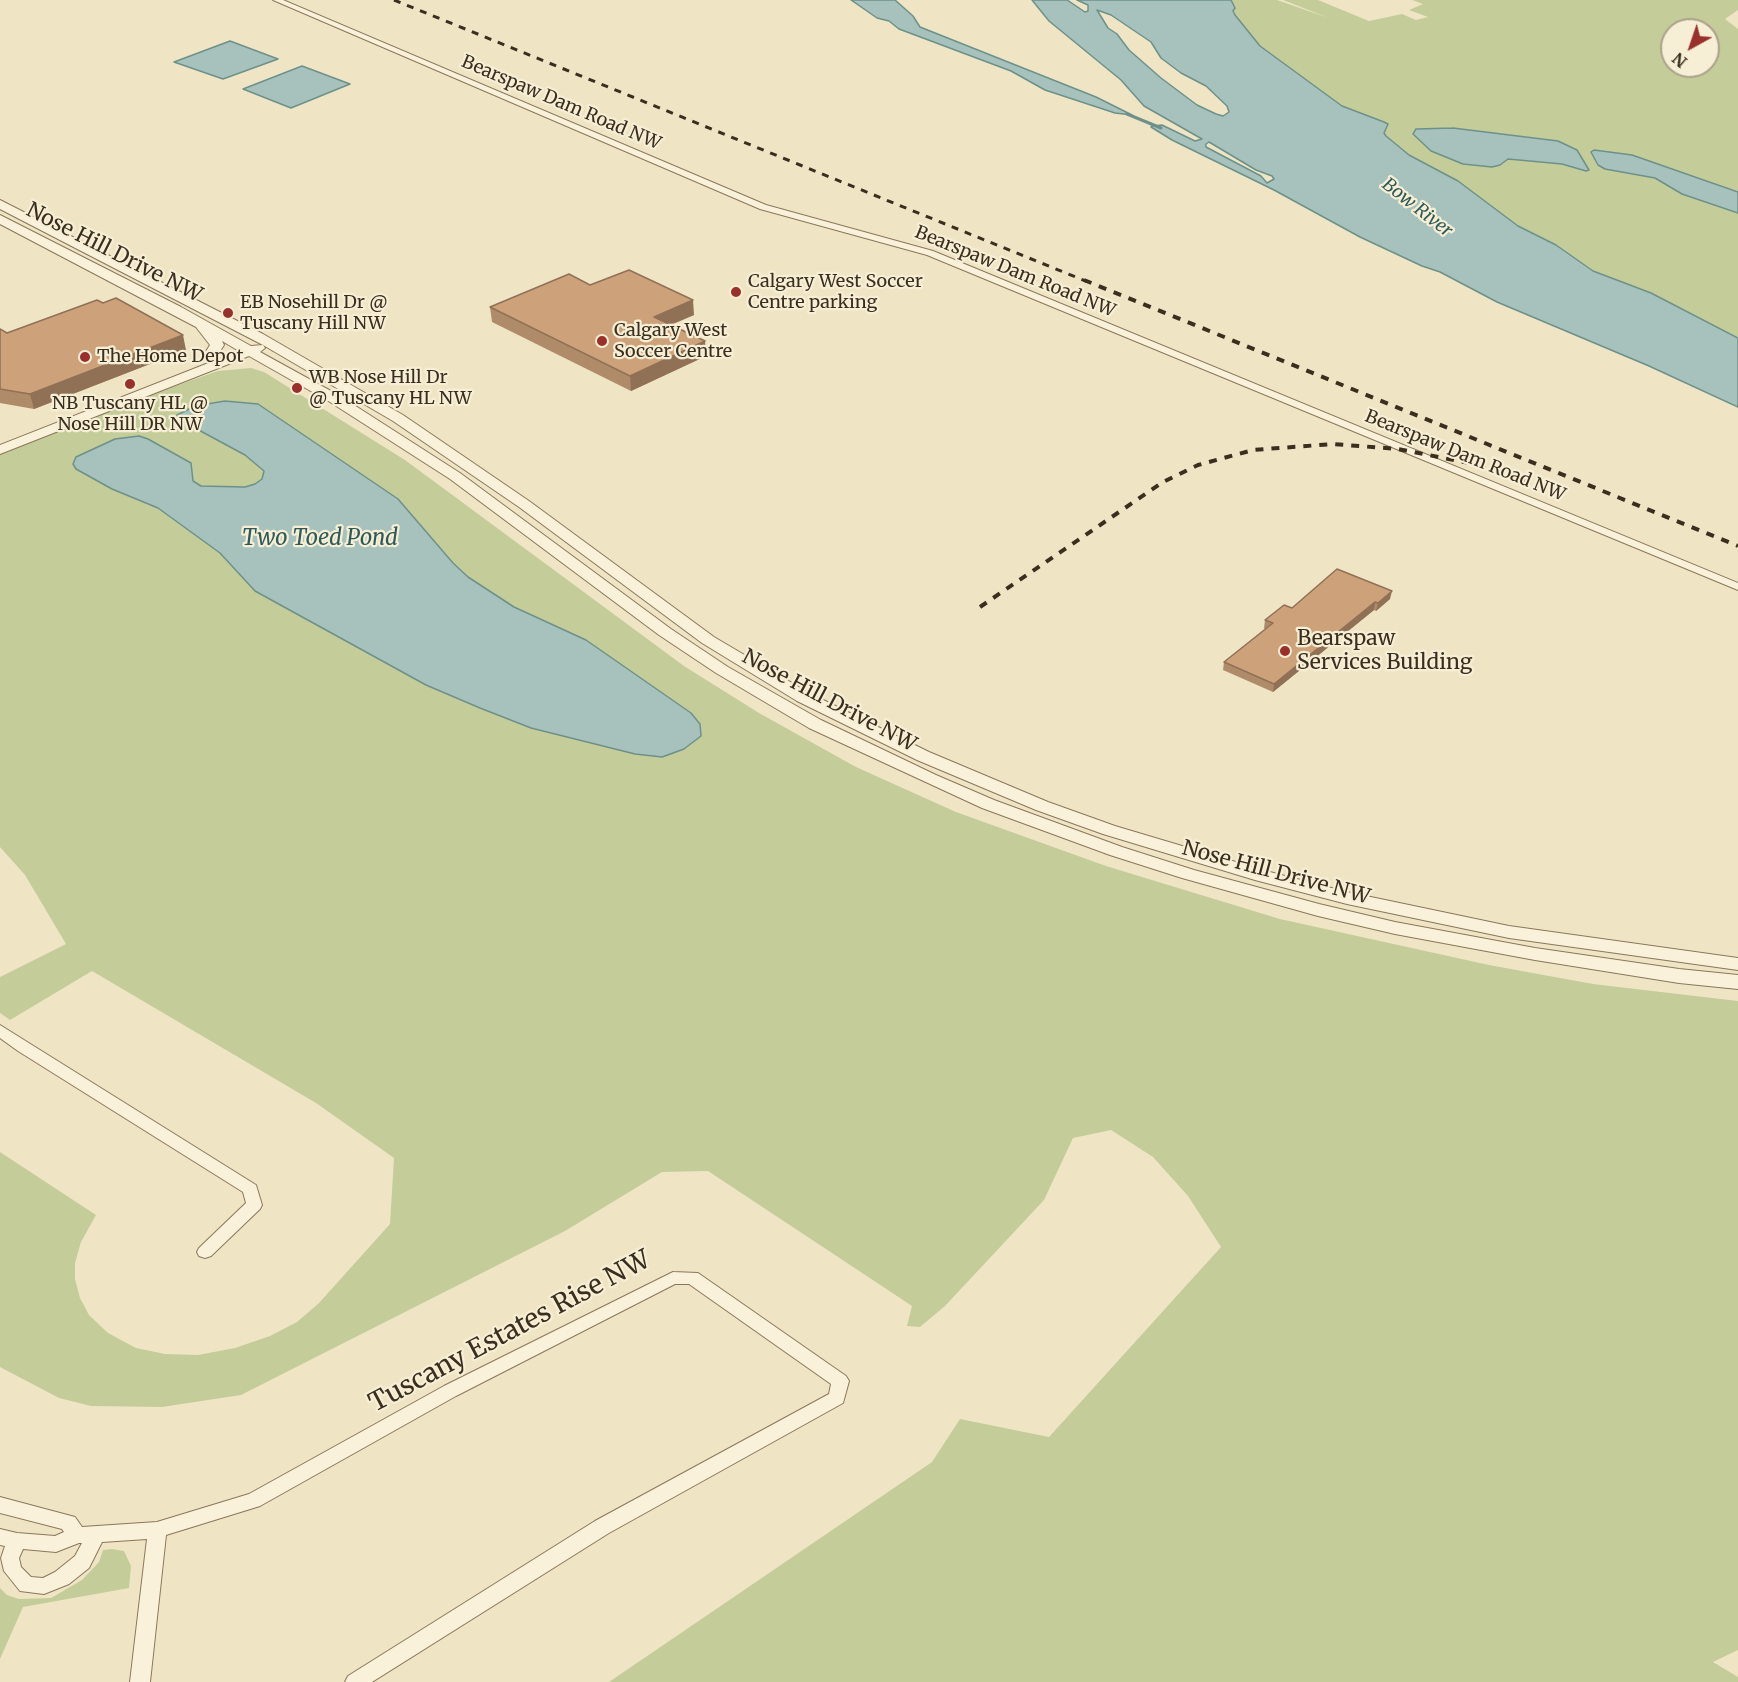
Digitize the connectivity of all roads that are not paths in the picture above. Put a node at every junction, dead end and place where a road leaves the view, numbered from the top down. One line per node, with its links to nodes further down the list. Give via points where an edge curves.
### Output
1 (277, 0): 12 (street, Bearspaw Dam Road NW, via 763,207 930,253)
2 (0, 204): 5 (street, Nose Hill Drive NW)
3 (0, 219): 4 (street, Nose Hill Drive NW)
4 (176, 310): 6 (street, Nose Hill Drive NW); 7 (street, via 214,338 216,349)
5 (264, 340): 6 (street); 13 (street, Nose Hill Drive NW, via 398,418 480,473 665,610 752,668 863,728 987,784 1109,830 1347,898 1509,932)
6 (245, 348): 7 (street); 8 (street, Nose Hill Drive NW); 9 (street)
7 (210, 356): 10 (street)
8 (274, 364): 9 (street, via 243,363); 14 (street, Nose Hill Drive NW, via 446,470 665,632 731,676 824,729 988,804 1168,868 1318,910 1545,956)
9 (172, 382): 11 (street)
10 (0, 439)
11 (0, 450)
12 (1738, 587)
13 (1738, 964)
14 (1738, 982)
15 (0, 1030): 16 (street, via 250,1189 254,1205)
16 (204, 1252)
17 (0, 1505): 19 (street, via 68,1523)
18 (157, 1530): 19 (street, Tuscany Estates Rise NW); 21 (street); 22 (street, Tuscany Estates Rise NW, via 254,1500 450,1391 673,1278 692,1278 840,1381 837,1398 602,1527)
19 (87, 1534): 20 (street, Tuscany Estates Rise NW, via 56,1544); 20 (street, Tuscany Estates Rise NW, via 82,1562 44,1586 27,1585 13,1571)
20 (9, 1539)
21 (140, 1682)
22 (355, 1682)

